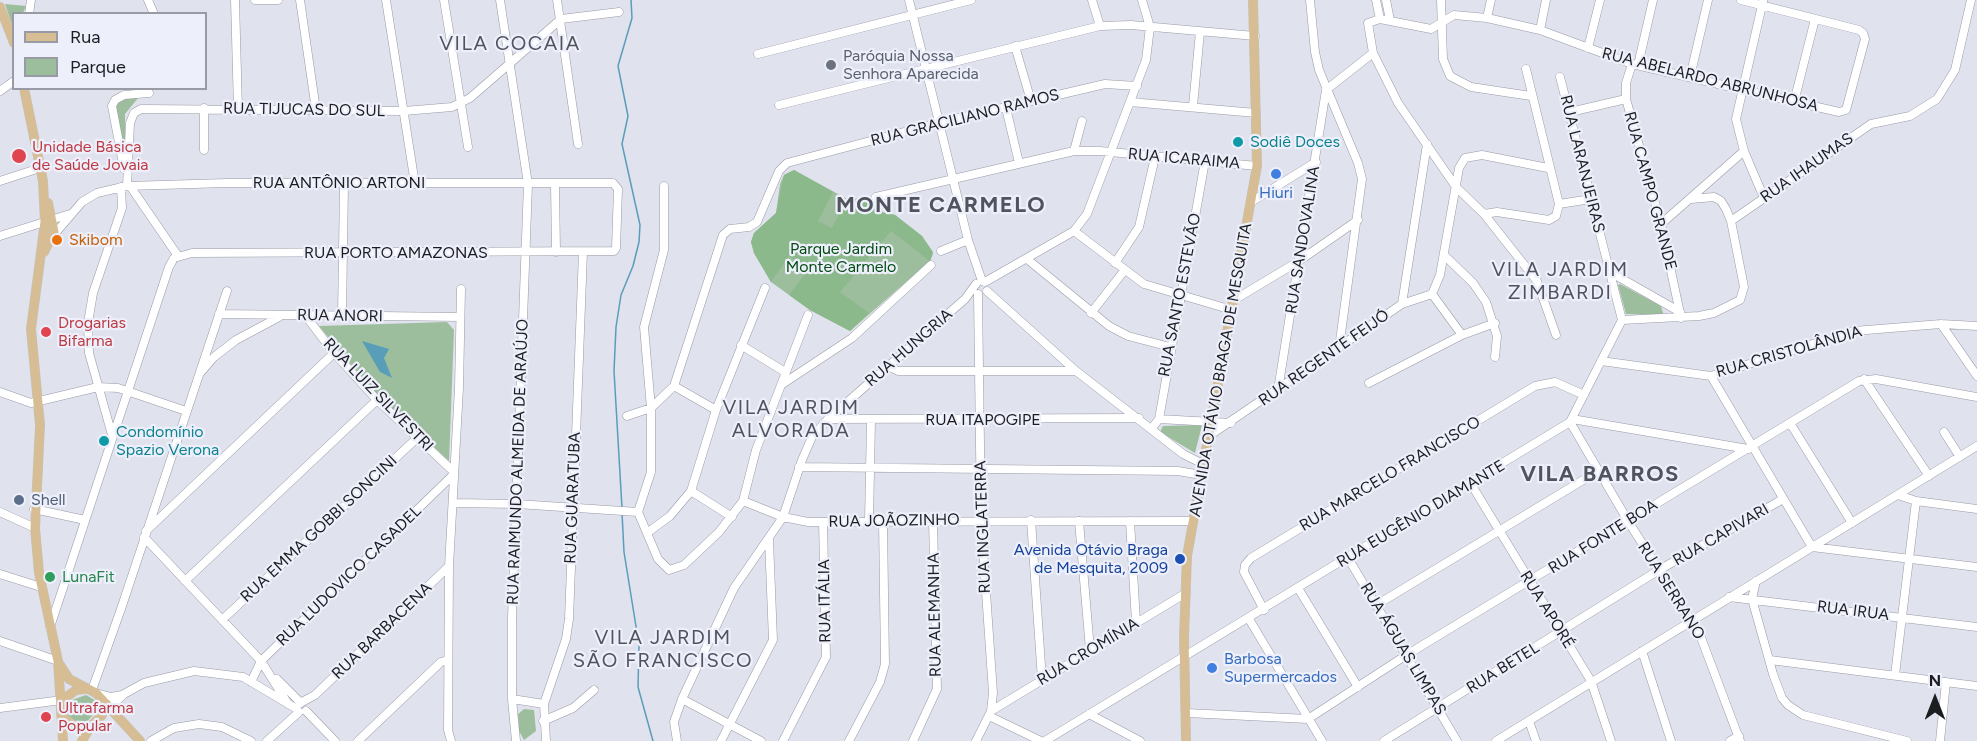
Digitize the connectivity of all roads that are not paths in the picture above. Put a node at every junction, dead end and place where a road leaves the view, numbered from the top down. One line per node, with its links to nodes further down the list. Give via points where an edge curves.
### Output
1 (235, 0): 67 (street)
2 (255, 0): 3 (street)
3 (278, 0)
4 (300, 0): 68 (street)
5 (386, 0): 69 (street)
6 (444, 0): 61 (street)
7 (500, 0): 45 (street, RUA RAIMUNDO ALMEIDA DE ARAÚJO)
8 (557, 0): 30 (street)
9 (909, 0): 28 (street)
10 (971, 0): 28 (street)
11 (1092, 0): 35 (street)
12 (1142, 0): 36 (street)
13 (1253, 0): 39 (main road, AVENIDA OTÁVIO BRAGA DE MESQUITA)
14 (1310, 0): 54 (street, via 1315,52)
15 (1376, 0): 31 (street)
16 (1386, 0): 32 (street)
17 (1441, 0): 34 (street)
18 (1491, 0): 29 (street)
19 (1546, 0): 37 (street)
20 (1600, 0): 42 (street)
21 (1653, 0): 46 (street, RUA CAMPO GRANDE)
22 (1708, 0): 50 (street)
23 (1741, 0): 25 (street)
24 (1971, 0): 98 (street, RUA IHAUMAS, via 1955,70 1945,89 1920,111 1868,126)
25 (1762, 2): 33 (street); 52 (street)
26 (0, 7): 40 (main road)
27 (619, 12): 30 (street)
28 (912, 14): 43 (street); 47 (street)
29 (1487, 18): 34 (street, RUA ABELARDO ABRUNHOSA, via 1458,14); 37 (street, RUA ABELARDO ABRUNHOSA)
30 (561, 19): 45 (street); 74 (street)
31 (1380, 19): 32 (street, RUA ABELARDO ABRUNHOSA); 44 (street, via 1368,23)
32 (1390, 20): 34 (street, RUA ABELARDO ABRUNHOSA, via 1424,29)
33 (1815, 20): 60 (street); 60 (street, RUA ABELARDO ABRUNHOSA, via 1858,30 1864,39 1848,108 1839,112)
34 (1443, 22): 56 (street, via 1443,59 1455,81 1480,89)
35 (1100, 26): 36 (street); 41 (street)
36 (1150, 27): 38 (street); 51 (street, via 1146,60)
37 (1540, 30): 42 (street, RUA ABELARDO ABRUNHOSA)
38 (1200, 32): 39 (street); 63 (street)
39 (1255, 36): 70 (main road, AVENIDA OTÁVIO BRAGA DE MESQUITA)
40 (12, 38)
41 (1015, 46): 47 (street); 58 (street)
42 (1588, 48): 46 (street, RUA ABELARDO ABRUNHOSA)
43 (758, 54)
44 (1374, 54): 54 (street); 75 (street, via 1398,103)
45 (510, 64): 61 (street); 93 (street, RUA RAIMUNDO ALMEIDA DE ARAÚJO)
46 (1635, 64): 50 (street, RUA ABELARDO ABRUNHOSA); 57 (street, RUA CAMPO GRANDE, via 1626,83)
47 (925, 68): 62 (street); 73 (street)
48 (1526, 69): 56 (street)
49 (1560, 77): 71 (street, RUA LARANJEIRAS)
50 (1690, 77): 52 (street, RUA ABELARDO ABRUNHOSA)
51 (1137, 86): 58 (street, RUA GRACILIANO RAMOS, via 1105,84); 59 (street)
52 (1741, 89): 60 (street, RUA ABELARDO ABRUNHOSA); 79 (street, via 1736,119)
53 (24, 90): 86 (main road)
54 (1326, 90): 83 (street, RUA SANDOVALINA); 108 (street, via 1361,172)
55 (149, 91): 64 (street); 90 (street, via 124,95 112,106)
56 (1532, 96): 87 (street)
57 (1626, 99): 71 (street); 110 (street, RUA CAMPO GRANDE)
58 (1031, 101): 66 (street, RUA GRACILIANO RAMOS)
59 (1130, 102): 63 (street); 80 (street)
60 (1794, 102)
61 (460, 105): 69 (street, RUA TIJUCAS DO SUL); 76 (street)
62 (779, 105)
63 (1193, 106): 70 (street)
64 (146, 108): 65 (street, RUA TIJUCAS DO SUL); 90 (street, via 134,113 130,123)
65 (204, 108): 67 (street, RUA TIJUCAS DO SUL); 77 (street)
66 (1006, 108): 73 (street, RUA GRACILIANO RAMOS); 84 (street)
67 (238, 109): 68 (street, RUA TIJUCAS DO SUL)
68 (316, 110): 69 (street, RUA TIJUCAS DO SUL)
69 (404, 111): 92 (street)
70 (1256, 112): 85 (main road, AVENIDA OTÁVIO BRAGA DE MESQUITA)
71 (1570, 112): 99 (street, RUA LARANJEIRAS)
72 (1082, 121): 78 (street)
73 (938, 123): 88 (street); 167 (street, RUA GRACILIANO RAMOS, via 787,163 779,171 758,222 730,229 723,235)
74 (578, 144)
75 (1428, 144): 96 (street); 135 (street, RUA REGENTE FEIJÓ)
76 (468, 147)
77 (204, 150)
78 (1074, 151): 80 (street, RUA ICARAIMA); 84 (street, RUA ICARAIMA)
79 (1744, 151): 98 (street); 100 (street)
80 (1112, 152): 81 (street, RUA ICARAIMA); 111 (street, via 1088,214)
81 (1155, 157): 82 (street, RUA ICARAIMA); 125 (street, via 1139,227)
82 (1205, 161): 85 (street, RUA ICARAIMA); 134 (street, RUA SANTO ESTEVÃO)
83 (1316, 162): 102 (street); 124 (street, RUA SANDOVALINA)
84 (1020, 163): 88 (street, RUA ICARAIMA)
85 (1257, 166): 102 (main road, AVENIDA OTÁVIO BRAGA DE MESQUITA)
86 (40, 168): 89 (street); 107 (main road)
87 (1548, 168): 96 (street, via 1469,155 1461,162); 103 (street)
88 (953, 179): 97 (street, RUA ICARAIMA); 114 (street)
89 (0, 181)
90 (126, 184): 91 (street, RUA ANTÔNIO ARTONI); 101 (street); 104 (street); 105 (street, RUA ANTÔNIO ARTONI, via 89,198)
91 (344, 184): 92 (street, RUA ANTÔNIO ARTONI); 120 (street)
92 (415, 184): 93 (street, RUA ANTÔNIO ARTONI)
93 (528, 184): 94 (street, RUA ANTÔNIO ARTONI); 117 (street, RUA RAIMUNDO ALMEIDA DE ARAÚJO)
94 (555, 184): 115 (street, RUA ANTÔNIO ARTONI, via 616,184); 118 (street)
95 (664, 186): 176 (street, via 664,250 644,327)
96 (1456, 187): 106 (street); 121 (street)
97 (876, 197)
98 (1764, 198): 109 (street, RUA IHAUMAS)
99 (1591, 199): 103 (street); 128 (street, RUA LARANJEIRAS)
100 (1691, 199): 109 (street, via 1717,198); 110 (street)
101 (138, 200): 104 (street); 122 (street)
102 (1251, 202): 136 (main road, AVENIDA OTÁVIO BRAGA DE MESQUITA)
103 (1559, 204): 106 (street, via 1556,216 1549,220)
104 (122, 208): 168 (street, via 93,293 88,323 89,353)
105 (70, 214): 107 (street, RUA ANTÔNIO ARTONI); 113 (street, RUA ANTÔNIO ARTONI)
106 (1484, 214): 150 (street, via 1538,281)
107 (49, 220): 112 (street, RUA ANTÔNIO ARTONI); 113 (main road)
108 (1358, 220): 124 (street); 153 (street)
109 (1731, 221): 142 (street, via 1744,294 1714,313)
110 (1661, 224): 142 (street, RUA CAMPO GRANDE)
111 (1074, 231): 123 (street); 125 (street)
112 (0, 236)
113 (48, 236): 175 (main road, via 32,306 31,338)
114 (968, 240): 116 (street); 129 (street)
115 (614, 250): 119 (street, RUA PORTO AMAZONAS)
116 (941, 251)
117 (526, 252): 118 (street, RUA PORTO AMAZONAS); 120 (street, RUA PORTO AMAZONAS); 214 (street, RUA RAIMUNDO ALMEIDA DE ARAÚJO)
118 (556, 252): 119 (street, RUA PORTO AMAZONAS)
119 (583, 252): 215 (street, RUA GUARATUBA)
120 (345, 253): 122 (street, RUA PORTO AMAZONAS); 143 (street)
121 (1444, 255): 133 (street, via 1439,282); 146 (street, via 1473,283)
122 (178, 256): 169 (street, via 169,267)
123 (1027, 259): 129 (street); 137 (street)
124 (1299, 261): 136 (street); 170 (street, RUA SANDOVALINA)
125 (1115, 263): 127 (street)
126 (931, 265): 166 (street, via 852,338)
127 (1124, 271): 134 (street, via 1144,284); 137 (street)
128 (1610, 272): 142 (street); 145 (street, RUA LARANJEIRAS)
129 (984, 287): 157 (street, RUA HUNGRIA); 158 (street, RUA INGLATERRA, via 979,308); 159 (street)
130 (765, 288): 151 (street)
131 (461, 289): 144 (street)
132 (226, 291): 138 (street)
133 (1432, 294): 135 (street); 149 (street)
134 (1181, 296): 136 (street); 152 (street, RUA SANTO ESTEVÃO)
135 (1402, 304): 153 (street, RUA REGENTE FEIJÓ)
136 (1233, 305): 185 (main road, AVENIDA OTÁVIO BRAGA DE MESQUITA)
137 (1091, 313): 152 (street, via 1128,336)
138 (219, 314): 139 (street, RUA ANORI); 161 (street)
139 (282, 315): 140 (street, RUA ANORI); 161 (street, via 228,345)
140 (305, 315): 143 (street, RUA ANORI); 154 (street, RUA LUIZ SILVESTRI)
141 (808, 315): 160 (street)
142 (1680, 315): 145 (street)
143 (342, 316): 144 (street, RUA ANORI)
144 (460, 317): 204 (street)
145 (1622, 320): 156 (street)
146 (1495, 323): 149 (street); 155 (street)
147 (1941, 324): 148 (street, RUA CRISTOLÂNDIA); 162 (street, RUA CRISTOLÂNDIA, via 1841,333); 163 (street)
148 (1977, 326)
149 (1462, 335): 165 (street)
150 (1556, 335)
151 (741, 345): 160 (street); 177 (street)
152 (1170, 347): 182 (street, RUA SANTO ESTEVÃO)
153 (1339, 348): 170 (street, RUA REGENTE FEIJÓ)
154 (334, 353): 174 (street, RUA LUIZ SILVESTRI); 237 (street)
155 (1495, 357)
156 (1602, 362): 162 (street, RUA CRISTOLÂNDIA); 172 (street)
157 (888, 366): 158 (street, via 898,371); 181 (street, RUA HUNGRIA)
158 (979, 371): 159 (street); 184 (street, RUA INGLATERRA)
159 (1076, 371): 180 (street)
160 (785, 372): 166 (street)
161 (199, 375): 178 (street)
162 (1711, 376): 195 (street)
163 (1977, 376)
164 (1864, 379): 173 (street); 188 (street, RUA FONTE BOA); 206 (street)
165 (1369, 382)
166 (779, 385): 211 (street)
167 (674, 386): 176 (street); 177 (street)
168 (98, 387): 169 (street); 175 (street); 191 (street)
169 (129, 390): 178 (street); 191 (street)
170 (1278, 390): 187 (street, RUA REGENTE FEIJÓ)
171 (0, 392): 175 (street, via 27,403)
172 (1584, 395): 186 (street); 259 (street, RUA MARCELO FRANCISCO, via 1556,382 1535,386 1251,558 1244,572)
173 (1977, 397)
174 (377, 400): 193 (street, RUA LUIZ SILVESTRI); 248 (street)
175 (39, 402): 216 (main road)
176 (651, 408): 179 (street); 219 (street, via 650,476)
177 (716, 410): 208 (street)
178 (186, 411): 237 (street)
179 (627, 416)
180 (1139, 418): 184 (street, RUA ITAPOGIPE); 189 (street)
181 (828, 419): 183 (street, RUA ITAPOGIPE); 199 (street, RUA HUNGRIA, via 812,437)
182 (1159, 419): 185 (street); 189 (street, RUA SANTO ESTEVÃO)
183 (871, 420): 184 (street, RUA ITAPOGIPE); 200 (street)
184 (980, 420): 201 (street, RUA INGLATERRA)
185 (1212, 420): 187 (street); 192 (main road, AVENIDA OTÁVIO BRAGA DE MESQUITA)
186 (1571, 421): 195 (street); 203 (street, RUA SERRANO); 207 (street, RUA EUGÊNIO DIAMANTE)
187 (1232, 423): 192 (street, RUA REGENTE FEIJÓ)
188 (1790, 423): 195 (street, RUA FONTE BOA); 233 (street)
189 (1152, 428): 196 (street)
190 (1944, 432): 197 (street)
191 (112, 436): 222 (street)
192 (1209, 436): 198 (main road, AVENIDA OTÁVIO BRAGA DE MESQUITA)
193 (416, 439): 204 (street, RUA LUIZ SILVESTRI); 262 (street, RUA EMMA GOBBI SONCINI)
194 (1977, 447): 197 (street)
195 (1750, 448): 210 (street); 231 (street, RUA FONTE BOA)
196 (1184, 457): 198 (street); 202 (street); 205 (street)
197 (1960, 457): 206 (street)
198 (1203, 464): 205 (main road, AVENIDA OTÁVIO BRAGA DE MESQUITA)
199 (800, 467): 200 (street); 221 (street, RUA HUNGRIA)
200 (871, 468): 201 (street); 226 (street)
201 (981, 469): 202 (street); 224 (street, RUA INGLATERRA)
202 (1178, 471): 205 (street)
203 (1598, 471): 231 (street, RUA SERRANO); 235 (street)
204 (454, 473): 213 (street); 278 (street, RUA LUDOVICO CASADEL)
205 (1201, 475): 230 (main road, AVENIDA OTÁVIO BRAGA DE MESQUITA)
206 (1929, 476): 209 (street)
207 (1471, 484): 235 (street, RUA APORÉ); 242 (street, RUA EUGÊNIO DIAMANTE)
208 (691, 491): 220 (street); 236 (street, via 670,516)
209 (1898, 495): 212 (street); 233 (street)
210 (1783, 499): 240 (street); 246 (street, RUA CAPIVARI)
211 (743, 501): 220 (street); 221 (street, RUA JOÃOZINHO)
212 (1916, 501): 217 (street); 243 (street)
213 (454, 503): 214 (street); 244 (street)
214 (517, 504): 215 (street); 292 (street, RUA RAIMUNDO ALMEIDA DE ARAÚJO)
215 (573, 507): 219 (street); 296 (street, RUA GUARATUBA, via 568,628)
216 (34, 509): 222 (street); 234 (main road)
217 (1977, 509)
218 (0, 512): 234 (street)
219 (638, 512): 236 (street)
220 (732, 517): 236 (street, via 695,556 673,570 661,564)
221 (783, 517): 232 (street, RUA JOÃOZINHO); 239 (street, RUA HUNGRIA)
222 (85, 520): 256 (street)
223 (933, 520): 224 (street, RUA JOÃOZINHO); 227 (street, RUA JOÃOZINHO); 329 (street, RUA ALEMANHA, via 937,689)
224 (981, 520): 225 (street, RUA JOÃOZINHO); 302 (street, RUA INGLATERRA, via 993,693)
225 (1031, 520): 228 (street, RUA JOÃOZINHO); 283 (street)
226 (869, 521): 227 (street, RUA JOÃOZINHO); 232 (street, RUA JOÃOZINHO)
227 (883, 521): 328 (street, via 885,664 880,682)
228 (1079, 521): 229 (street, RUA JOÃOZINHO); 271 (street)
229 (1130, 521): 230 (street, RUA JOÃOZINHO); 264 (street)
230 (1193, 521): 253 (main road, AVENIDA OTÁVIO BRAGA DE MESQUITA)
231 (1628, 521): 246 (street, RUA SERRANO); 250 (street, RUA FONTE BOA)
232 (823, 522): 327 (street, RUA ITÁLIA, via 826,657)
233 (1852, 523): 238 (street)
234 (35, 528): 251 (main road)
235 (1499, 531): 250 (street, RUA APORÉ); 257 (street)
236 (647, 533)
237 (145, 535): 248 (street); 290 (street)
238 (1830, 536): 240 (street); 241 (street)
239 (769, 540): 293 (street, RUA HUNGRIA, via 734,588); 308 (street, via 773,640)
240 (1812, 547): 241 (street); 249 (street)
241 (1837, 549): 243 (street)
242 (1348, 558): 252 (street, RUA EUGÊNIO DIAMANTE); 257 (street, RUA ÁGUAS LIMPAS)
243 (1909, 558): 245 (street); 260 (street)
244 (449, 566): 275 (street); 297 (street, RUA BARBACENA)
245 (1977, 567)
246 (1659, 570): 263 (street, RUA SERRANO); 267 (street, RUA BETEL)
247 (0, 574): 251 (street)
248 (185, 581): 262 (street)
249 (1756, 581): 254 (street); 255 (street)
250 (1530, 582): 267 (street, RUA APORÉ); 273 (street, RUA FONTE BOA)
251 (41, 587): 258 (main road)
252 (1298, 588): 259 (street, RUA EUGÊNIO DIAMANTE); 288 (street)
253 (1186, 593): 264 (street, RUA CROMÍNIA); 269 (main road, AVENIDA OTÁVIO BRAGA DE MESQUITA)
254 (1730, 597): 255 (street, RUA IRUA); 263 (street)
255 (1752, 599): 260 (street, RUA IRUA); 276 (street)
256 (59, 601): 258 (street); 266 (street)
257 (1378, 604): 273 (street, RUA ÁGUAS LIMPAS)
258 (45, 605): 266 (main road)
259 (1264, 610): 261 (street, RUA EUGÊNIO DIAMANTE)
260 (1901, 617): 265 (street, RUA IRUA); 280 (street)
261 (1249, 619): 270 (street, RUA EUGÊNIO DIAMANTE); 305 (street)
262 (222, 620): 278 (street)
263 (1691, 621): 272 (street); 311 (street, RUA SERRANO, via 1710,655)
264 (1136, 622): 271 (street, RUA CROMÍNIA)
265 (1977, 627)
266 (50, 629): 277 (main road)
267 (1561, 633): 284 (street, RUA APORÉ); 299 (street, RUA BETEL)
268 (0, 641): 277 (street)
269 (1184, 642): 270 (street); 274 (main road, AVENIDA OTÁVIO BRAGA DE MESQUITA)
270 (1203, 644): 274 (street, RUA EUGÊNIO DIAMANTE)
271 (1090, 651): 283 (street, RUA CROMÍNIA)
272 (1642, 651): 284 (street); 340 (street)
273 (1408, 654): 288 (street, RUA FONTE BOA); 299 (street, RUA ÁGUAS LIMPAS)
274 (1185, 655): 300 (main road, AVENIDA OTÁVIO BRAGA DE MESQUITA); 303 (street, RUA EUGÊNIO DIAMANTE)
275 (448, 660): 279 (street); 282 (street)
276 (1770, 660): 280 (street); 342 (street, via 1782,698 1794,711)
277 (58, 661): 290 (main road, via 69,678); 294 (main road)
278 (261, 661): 281 (street); 285 (street, RUA LUDOVICO CASADEL)
279 (429, 673): 282 (street, via 443,672); 320 (street)
280 (1895, 675): 286 (street)
281 (273, 677): 295 (street); 297 (street)
282 (448, 679): 310 (street)
283 (1042, 680): 302 (street, RUA CROMÍNIA)
284 (1591, 681): 307 (street); 339 (street, RUA APORÉ)
285 (251, 682): 291 (street, via 235,675 194,671 144,683); 295 (street)
286 (1946, 682): 287 (street); 343 (street)
287 (1977, 686)
288 (1358, 687): 305 (street, RUA FONTE BOA)
289 (594, 690): 306 (street, via 573,708)
290 (94, 693): 291 (street, via 111,697); 294 (main road, via 76,690); 301 (main road)
291 (124, 694): 301 (street)
292 (512, 699): 296 (street); 323 (street, RUA RAIMUNDO ALMEIDA DE ARAÚJO)
293 (682, 699): 308 (street); 324 (street, RUA HUNGRIA, via 674,722)
294 (62, 700): 298 (street); 304 (main road)
295 (288, 704): 297 (street)
296 (544, 704): 306 (street, RUA GUARATUBA)
297 (302, 707): 318 (street, RUA BARBACENA); 319 (street)
298 (0, 708)
299 (1438, 708): 335 (street, RUA BETEL); 336 (street, RUA ÁGUAS LIMPAS)
300 (1187, 712): 305 (street); 333 (main road, AVENIDA OTÁVIO BRAGA DE MESQUITA)
301 (109, 713): 309 (main road); 315 (main road)
302 (990, 713): 330 (street, RUA INGLATERRA); 331 (street)
303 (1089, 714): 331 (street, RUA EUGÊNIO DIAMANTE); 332 (street)
304 (63, 717): 309 (main road, via 72,725); 313 (main road)
305 (1308, 719): 334 (street)
306 (543, 721): 312 (street, RUA GUARATUBA)
307 (1529, 721): 337 (street); 338 (street)
308 (730, 724): 325 (street); 326 (street)
309 (90, 727): 314 (main road)
310 (448, 730): 321 (street); 322 (street)
311 (1739, 738): 341 (street)
312 (542, 740)
313 (63, 741)
314 (82, 741)
315 (140, 741)
316 (151, 741): 317 (street, via 174,728 199,724 222,727)
317 (251, 741)
318 (267, 741)
319 (335, 741)
320 (358, 741)
321 (444, 741)
322 (451, 741)
323 (516, 741)
324 (677, 741)
325 (721, 741)
326 (761, 741)
327 (783, 741)
328 (849, 741)
329 (914, 741)
330 (976, 741)
331 (1043, 741)
332 (1140, 741)
333 (1186, 741)
334 (1322, 741)
335 (1384, 741)
336 (1458, 741)
337 (1496, 741)
338 (1536, 741)
339 (1611, 741)
340 (1671, 741)
341 (1730, 741)
342 (1907, 741)
343 (1940, 741)

